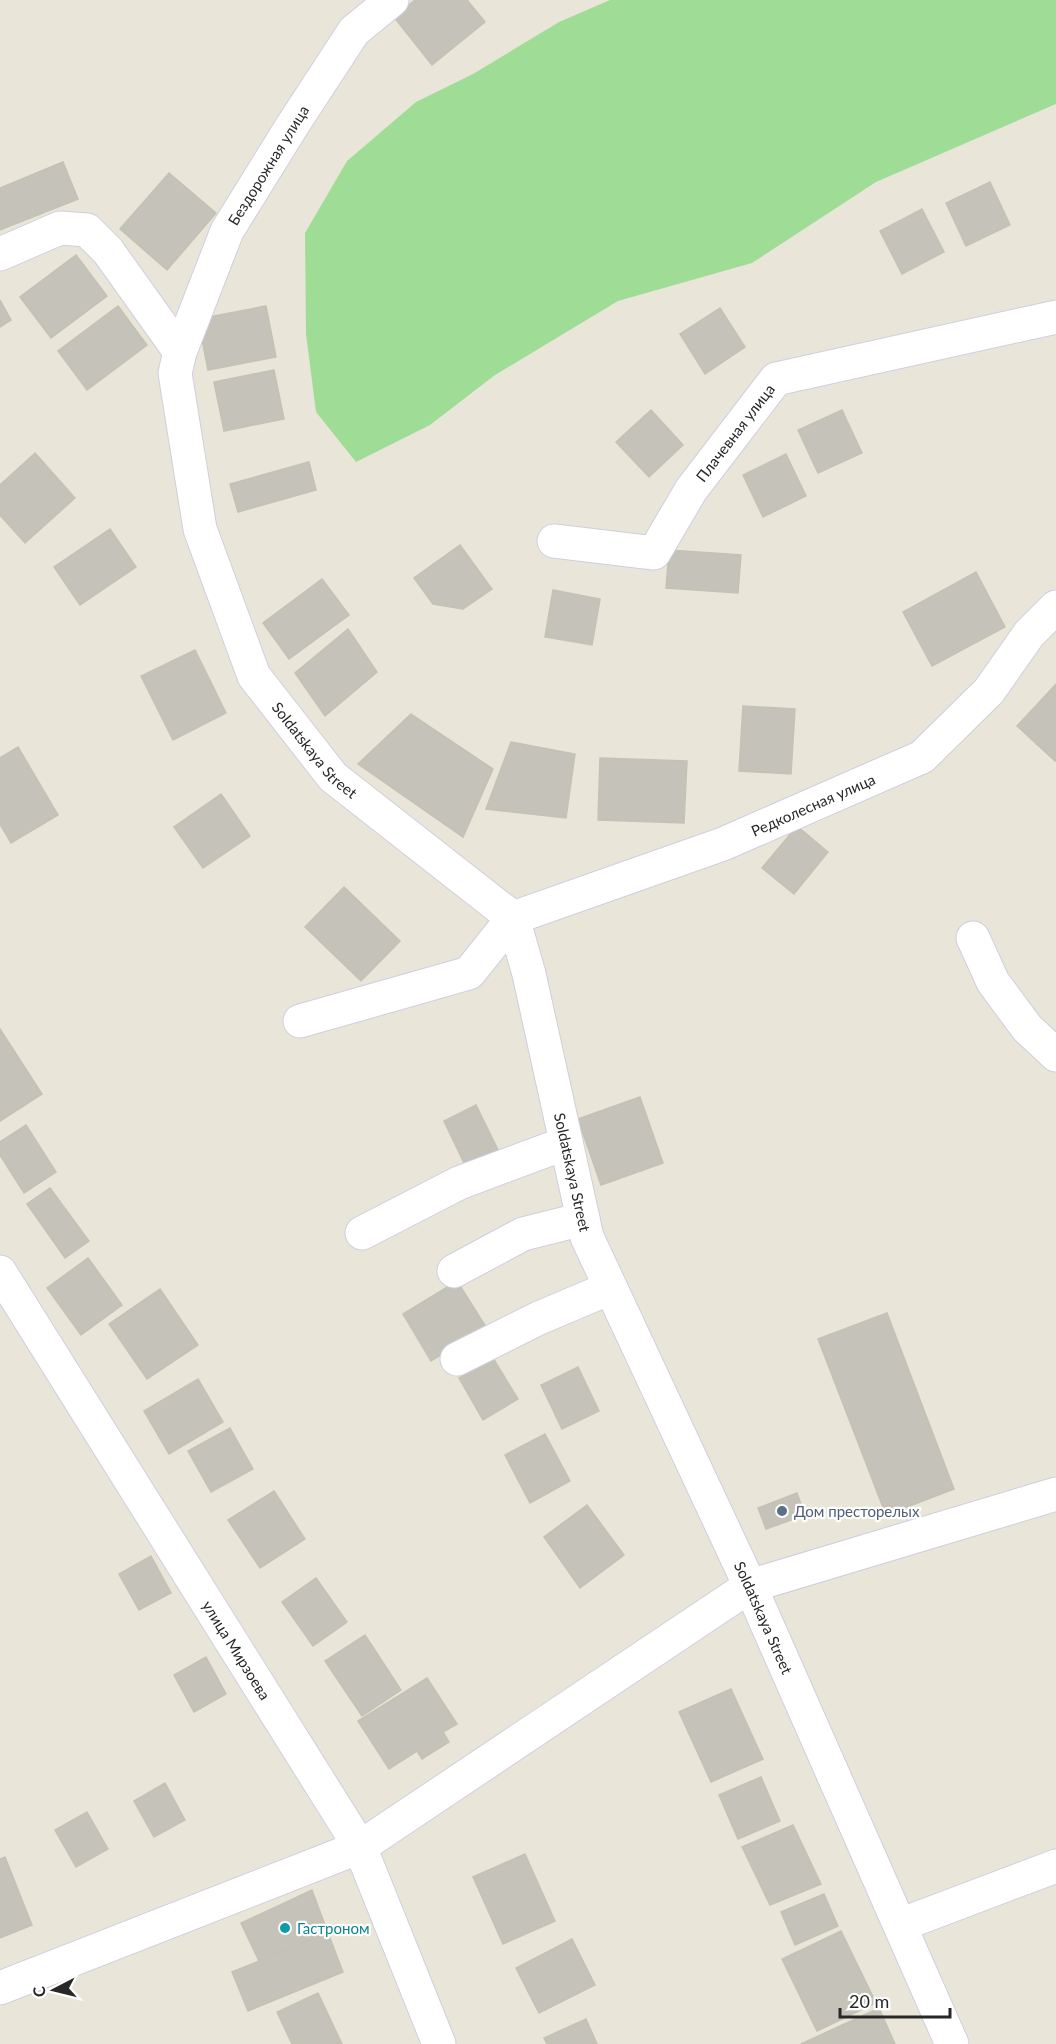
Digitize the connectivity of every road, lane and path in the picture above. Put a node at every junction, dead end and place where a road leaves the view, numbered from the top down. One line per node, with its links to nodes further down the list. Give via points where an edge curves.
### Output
1 (392, 0): 4 (street, Бездорожная улица, via 354,31 227,231)
2 (0, 254): 4 (street, via 60,228 87,230 108,251)
3 (1056, 316): 5 (street, Плачевная улица, via 776,379 691,490 654,552)
4 (180, 352): 7 (street, Soldatskaya Street, via 175,373 200,529 254,676 333,777)
5 (554, 541)
6 (1056, 607): 7 (street, Редколесная улица, via 1029,634 989,691 922,757 723,844)
7 (513, 918): 9 (street, via 469,972); 11 (street, Soldatskaya Street)
8 (973, 938): 10 (street, via 993,982 1027,1028)
9 (300, 1021)
10 (1056, 1055)
11 (566, 1143): 12 (street, Soldatskaya Street); 13 (street, via 459,1183)
12 (583, 1219): 14 (street, via 523,1234); 16 (street, Soldatskaya Street)
13 (362, 1233)
14 (454, 1271)
15 (0, 1272): 20 (street, улица Мирзоева)
16 (610, 1288): 17 (street, via 538,1317); 19 (street, Soldatskaya Street)
17 (457, 1359)
18 (1056, 1494): 19 (street)
19 (750, 1586): 20 (street); 22 (street, Soldatskaya Street)
20 (360, 1847): 23 (street); 24 (street, улица Мирзоева)
21 (1056, 1866): 22 (street)
22 (900, 1925): 25 (street, Soldatskaya Street)
23 (0, 1988)
24 (439, 2044)
25 (952, 2044)

